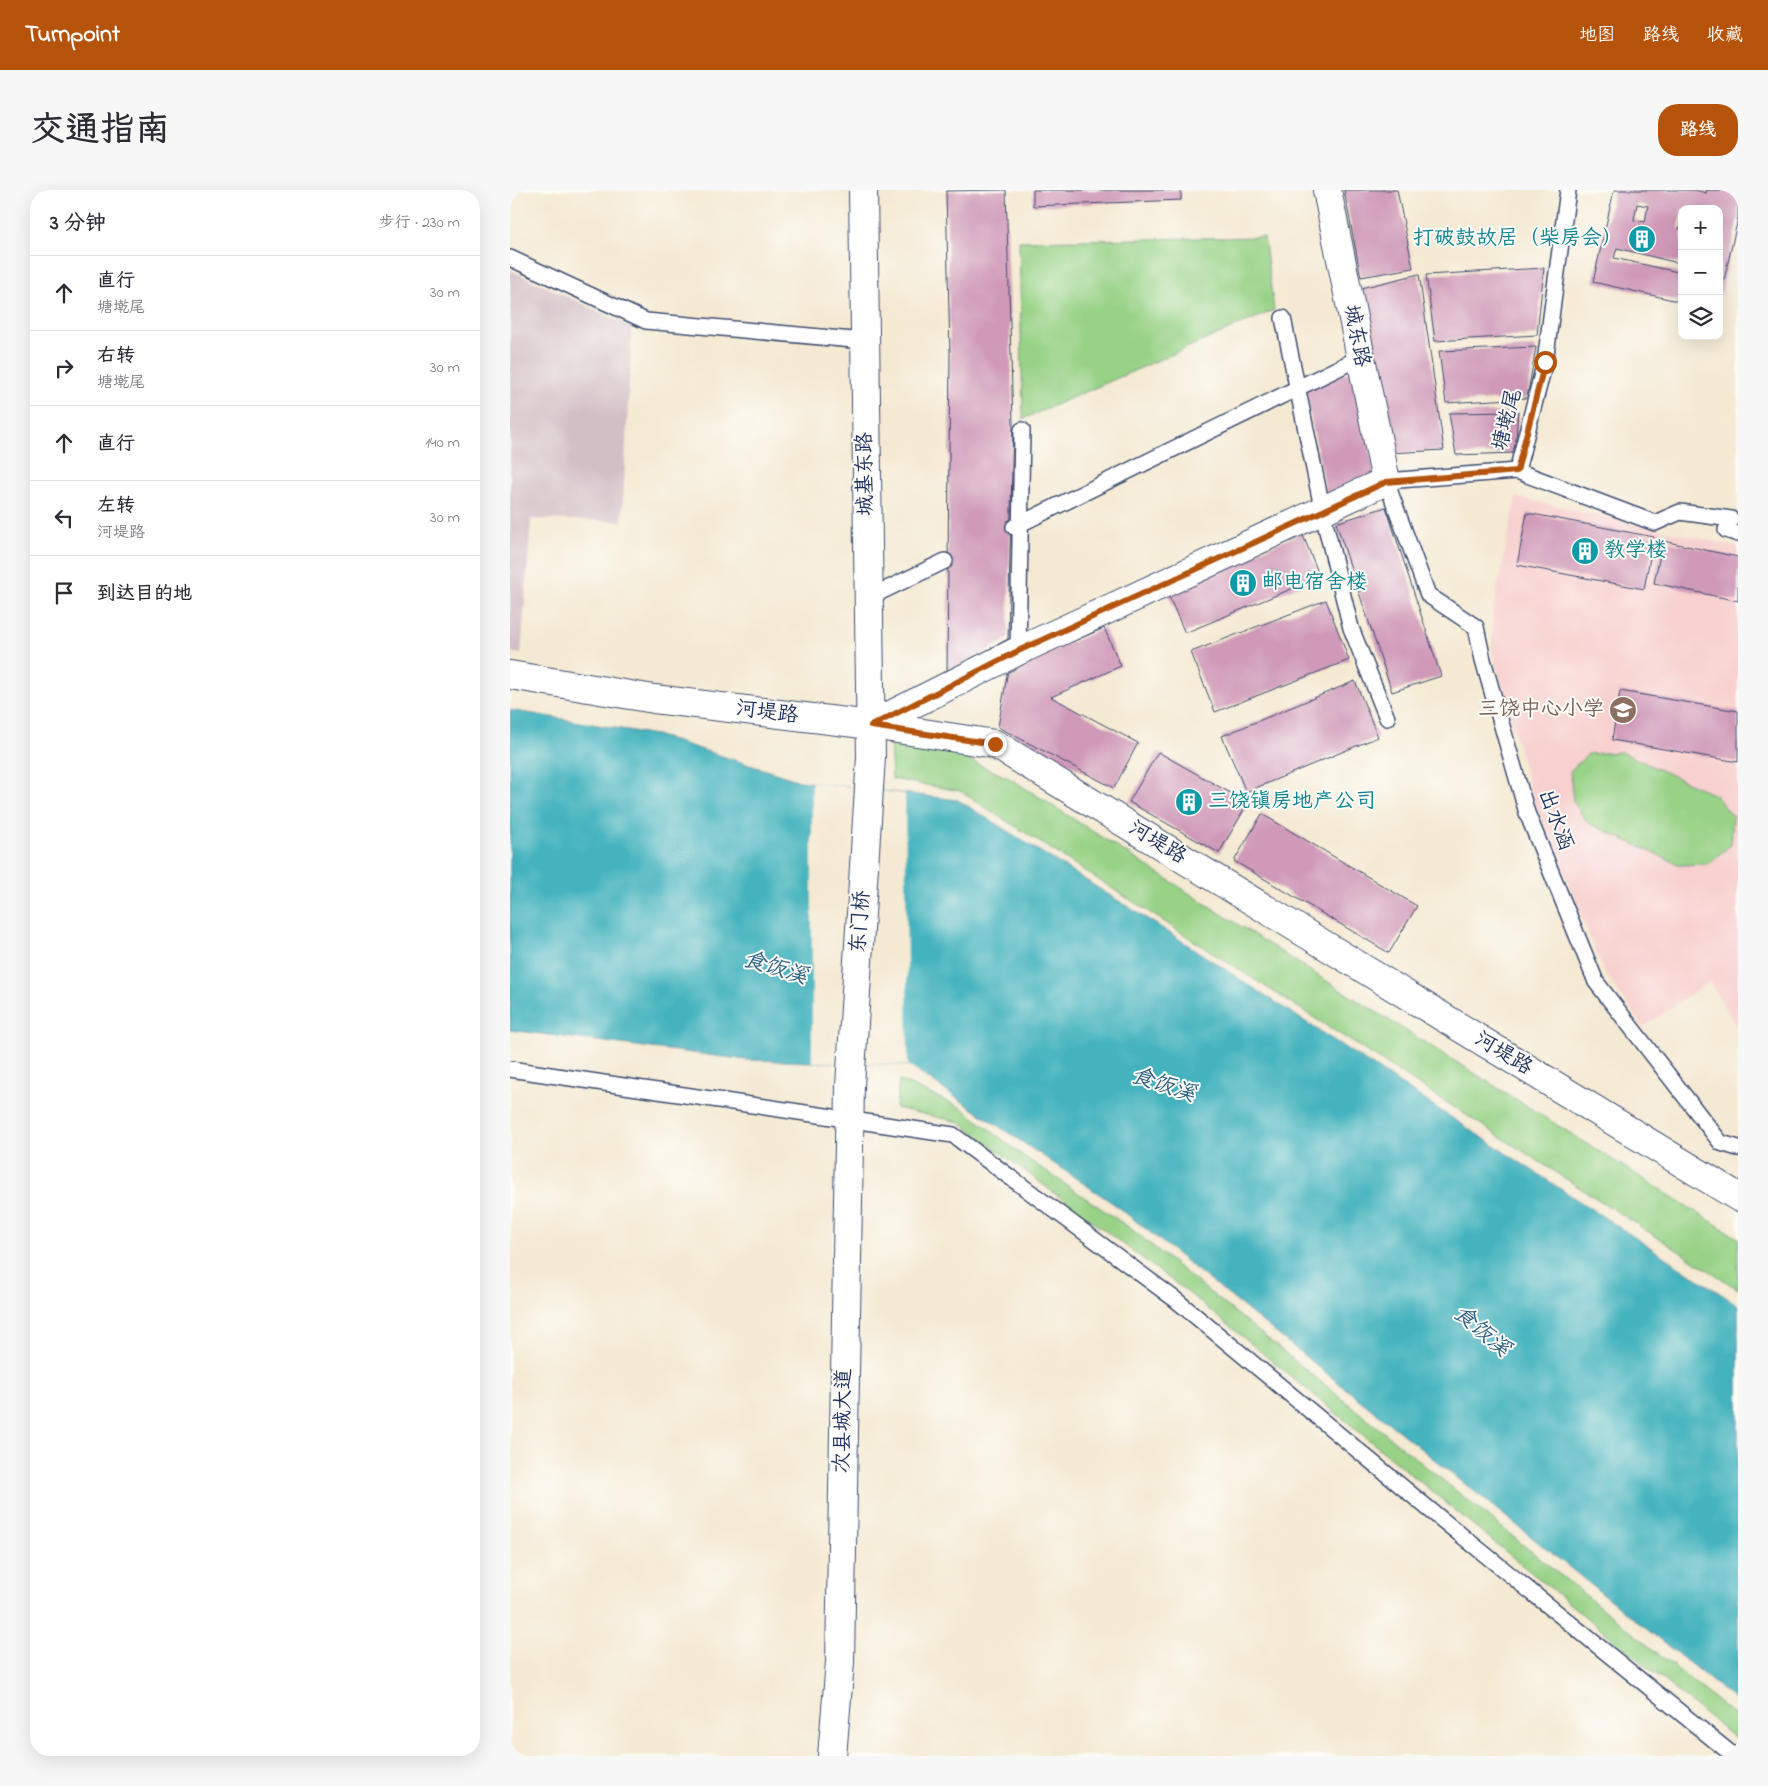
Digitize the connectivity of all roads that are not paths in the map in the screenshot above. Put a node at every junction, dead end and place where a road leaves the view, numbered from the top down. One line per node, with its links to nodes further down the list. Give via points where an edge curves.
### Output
1 (863, 190): 6 (main road, 城基东路)
2 (1327, 190): 7 (main road, 城东路)
3 (1568, 190): 10 (lane, 塘墘尾, via 1545,362)
4 (510, 258): 6 (lane, via 646,321)
5 (1283, 318): 8 (lane)
6 (864, 341): 16 (main road, 城基东路)
7 (1361, 357): 8 (lane); 11 (main road, 城东路)
8 (1297, 388): 12 (lane); 13 (lane)
9 (1022, 430): 13 (lane)
10 (1517, 471): 11 (lane, 塘墘尾); 14 (lane, via 1655,522 1680,512 1731,519 1726,530)
11 (1386, 482): 12 (main road); 25 (lane, 出水涵, via 1428,595 1476,627 1528,813 1596,982 1721,1143)
12 (1323, 510): 17 (main road); 19 (lane, via 1351,628)
13 (1017, 525): 17 (lane)
14 (1738, 534)
15 (944, 561): 16 (lane)
16 (868, 598): 20 (main road, 城基东路)
17 (1018, 651): 20 (main road)
18 (510, 676): 20 (main road, 河堤路, via 654,699)
19 (1387, 718)
20 (871, 726): 21 (main road, 城基东路); 26 (main road, 河堤路, via 995,744)
21 (872, 758): 23 (main road, 东门桥)
22 (510, 1069): 24 (lane)
23 (850, 1086): 24 (main road, 次县城大道)
24 (849, 1120): 27 (main road, 次县城大道, via 840,1662); 28 (lane, via 952,1135 1176,1300)
25 (1738, 1148)
26 (1738, 1197)
27 (832, 1756)
28 (1734, 1756)

